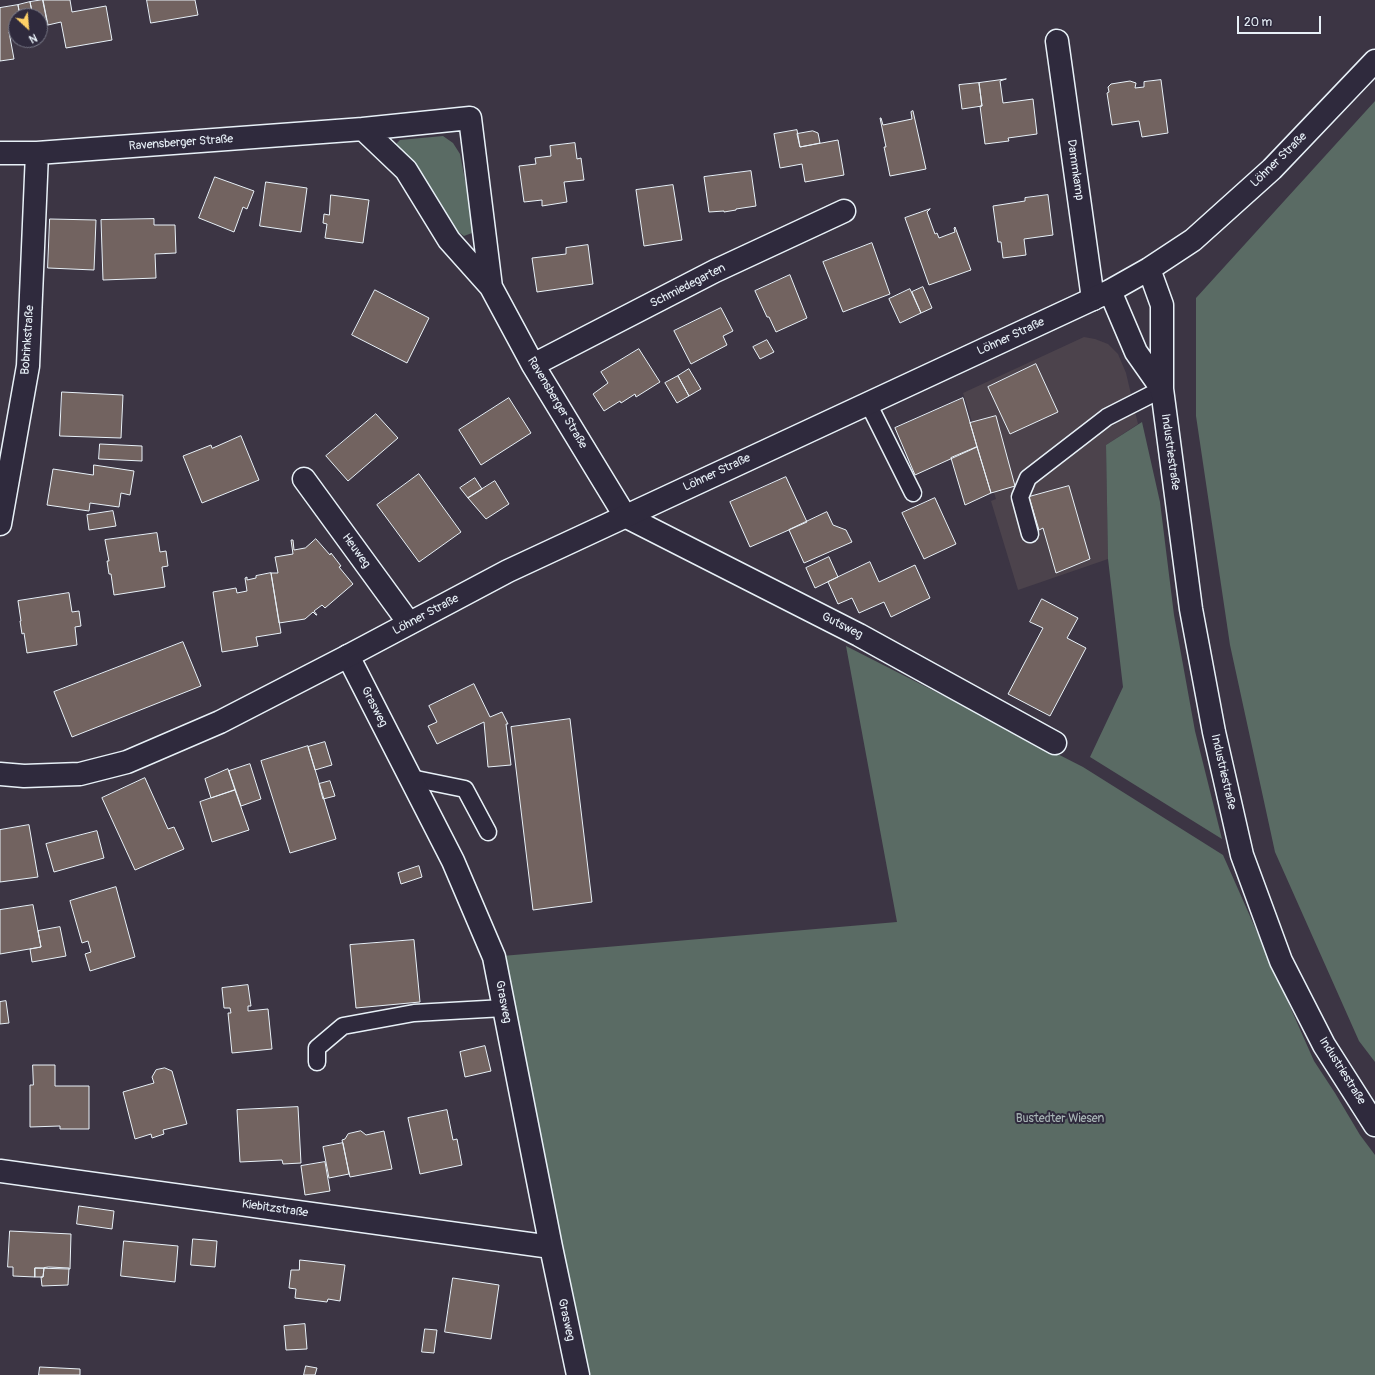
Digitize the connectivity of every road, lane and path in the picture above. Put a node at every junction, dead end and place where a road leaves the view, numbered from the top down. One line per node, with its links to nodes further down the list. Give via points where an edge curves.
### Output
1 (1057, 41): 9 (street, Dammkamp)
2 (1375, 61): 7 (street, Löhner Straße, via 1272,169 1193,240)
3 (363, 130): 5 (street, Ravensberger Straße); 8 (street, Ravensberger Straße, via 406,170 449,240); 8 (street, Ravensberger Straße, via 470,118)
4 (0, 153): 5 (street, Ravensberger Straße)
5 (37, 153): 16 (street, Bobrinkstraße, via 28,366)
6 (844, 211): 10 (street, Schmiedegarten, via 715,271)
7 (1149, 269): 9 (street, Löhner Straße); 11 (street, Industriestraße, via 1162,305)
8 (491, 287): 10 (street, Ravensberger Straße)
9 (1102, 295): 11 (street, Industriestraße, via 1136,352); 12 (street, Löhner Straße)
10 (533, 365): 15 (street, Ravensberger Straße)
11 (1162, 389): 17 (lane, via 1108,417 1028,478 1020,497); 26 (street, Industriestraße, via 1191,609 1214,732 1242,855 1281,961 1324,1045)
12 (868, 403): 14 (lane); 15 (street, Löhner Straße)
13 (304, 479): 18 (street, Heuweg)
14 (913, 493)
15 (625, 516): 18 (street, Löhner Straße, via 508,571); 20 (street, Gutsweg, via 859,635)
16 (0, 524)
17 (1030, 534)
18 (409, 623): 19 (street, Löhner Straße)
19 (348, 656): 21 (street, Löhner Straße, via 220,722 127,762 80,774); 22 (street, Grasweg)
20 (1055, 743)
21 (0, 774)
22 (410, 778): 23 (lane, via 465,789); 24 (street, Grasweg, via 453,861 494,957)
23 (488, 832)
24 (504, 1008): 25 (lane, via 414,1013 343,1026 317,1048); 28 (street, Grasweg)
25 (317, 1062)
26 (1375, 1125)
27 (0, 1171): 28 (street, Kiebitzstraße)
28 (551, 1247): 29 (street, Grasweg)
29 (578, 1375)

